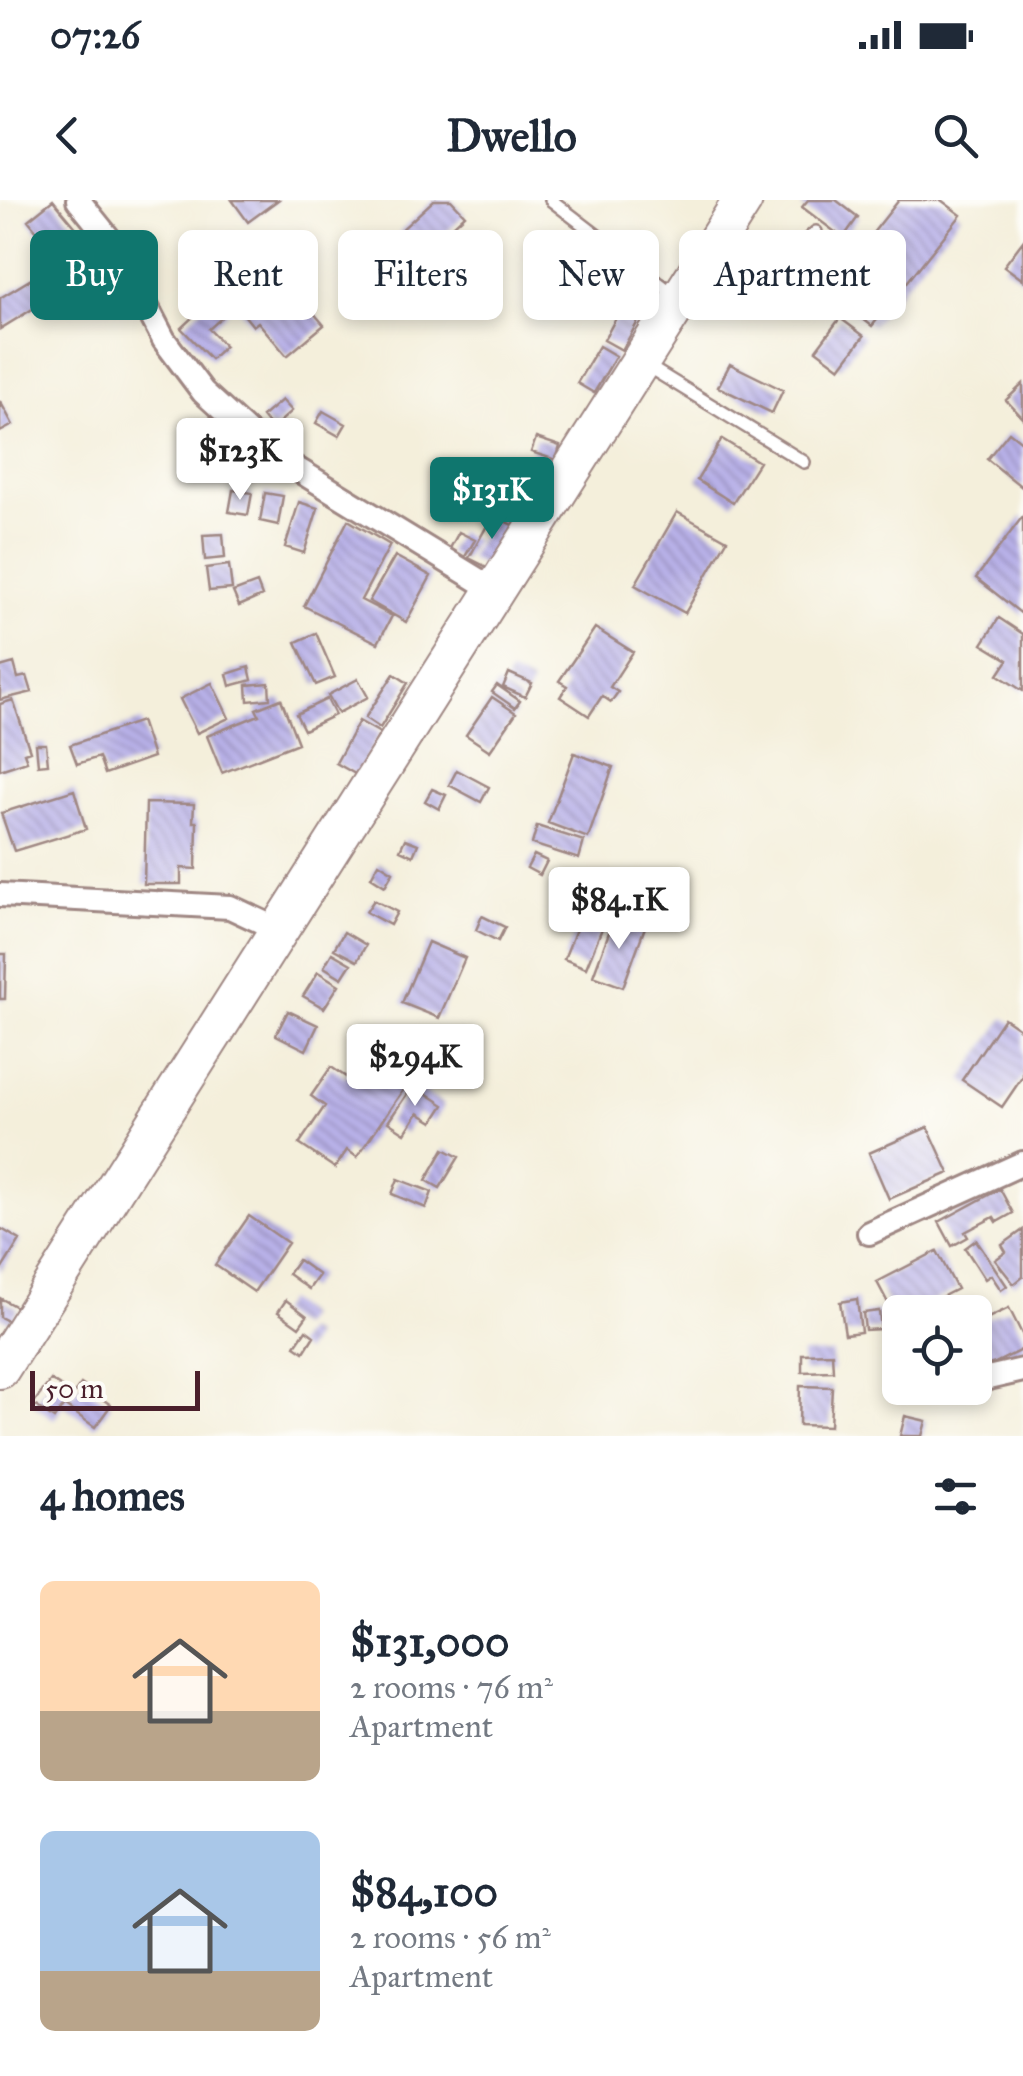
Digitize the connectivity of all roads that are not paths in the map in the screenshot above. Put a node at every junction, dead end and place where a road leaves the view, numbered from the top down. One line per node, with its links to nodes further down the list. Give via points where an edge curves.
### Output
1 (78, 200): 9 (street, via 115,246 164,340 204,392 269,452)
2 (550, 200): 5 (lane)
3 (742, 200): 4 (highway)
4 (723, 230)
5 (679, 298)
6 (679, 301): 7 (highway)
7 (640, 362): 8 (lane); 9 (highway)
8 (804, 462)
9 (496, 590): 11 (highway)
10 (0, 894): 11 (street, via 230,907)
11 (277, 930): 14 (highway)
12 (1023, 1163): 13 (street)
13 (869, 1233)
14 (0, 1370)
15 (1023, 1370): 16 (street)
16 (992, 1377)

